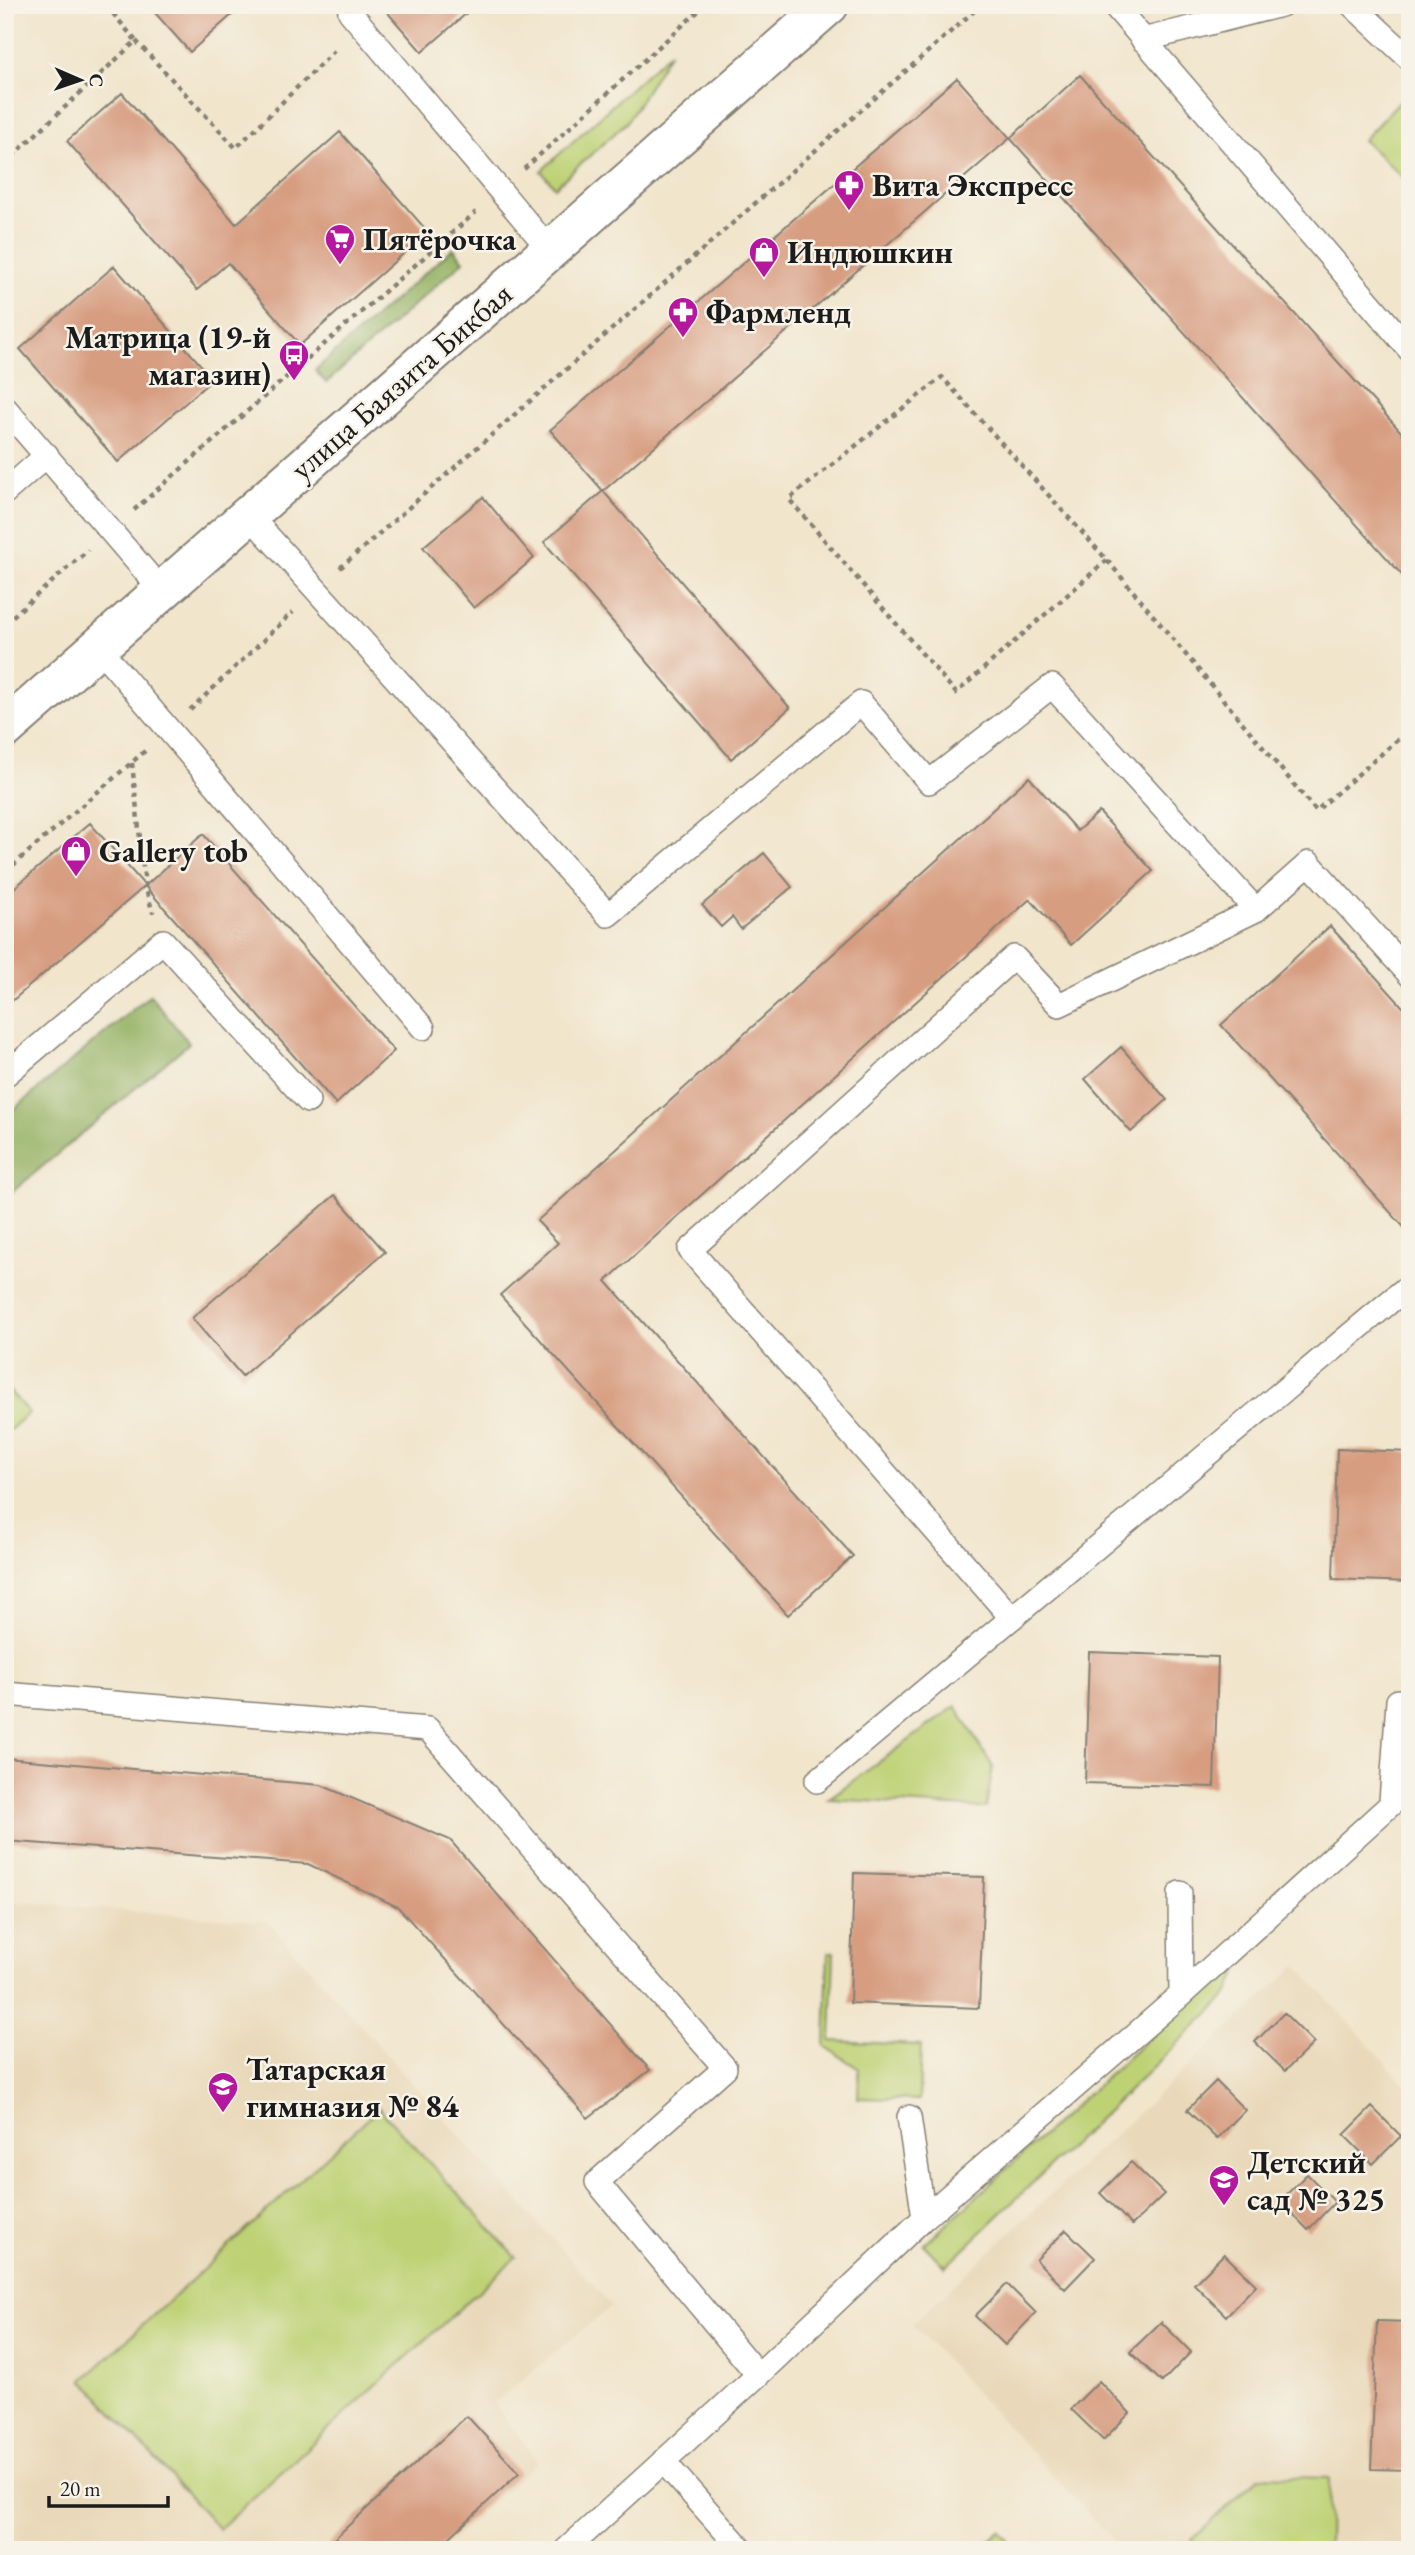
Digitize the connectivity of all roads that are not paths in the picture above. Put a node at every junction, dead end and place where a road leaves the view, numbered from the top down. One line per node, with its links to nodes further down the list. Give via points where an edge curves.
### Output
1 (829, 5): 8 (main road, улица Баязита Бикбая)
2 (1114, 5): 6 (lane)
3 (1281, 5): 6 (lane)
4 (1352, 5): 7 (lane)
5 (351, 11): 8 (lane)
6 (1143, 40): 9 (lane)
7 (1410, 59)
8 (550, 250): 13 (main road, улица Баязита Бикбая)
9 (1410, 350)
10 (5, 408): 11 (lane)
11 (47, 456): 12 (lane); 14 (lane)
12 (5, 492)
13 (249, 515): 14 (main road, улица Баязита Бикбая); 17 (lane, via 608,915 861,704 929,782 1052,686)
14 (162, 591): 15 (main road, улица Баязита Бикбая)
15 (98, 647): 16 (main road, улица Баязита Бикбая); 19 (lane)
16 (5, 729)
17 (1256, 910): 18 (lane, via 1308,863); 23 (lane, via 1059,1005 1014,957 690,1250)
18 (1410, 975)
19 (423, 1028)
20 (5, 1075): 21 (lane, via 163,941)
21 (308, 1101)
22 (1408, 1290): 23 (lane)
23 (1011, 1617): 26 (lane)
24 (5, 1694): 33 (lane, via 428,1729 725,2068 597,2182)
25 (1398, 1701): 28 (lane)
26 (817, 1781)
27 (1410, 1787): 28 (lane)
28 (1391, 1802): 30 (lane)
29 (1180, 1893): 30 (lane)
30 (1181, 1995): 32 (lane)
31 (909, 2117): 32 (lane)
32 (924, 2218): 33 (lane)
33 (758, 2375): 34 (lane)
34 (663, 2461): 35 (lane); 36 (lane)
35 (566, 2550)
36 (742, 2550)

